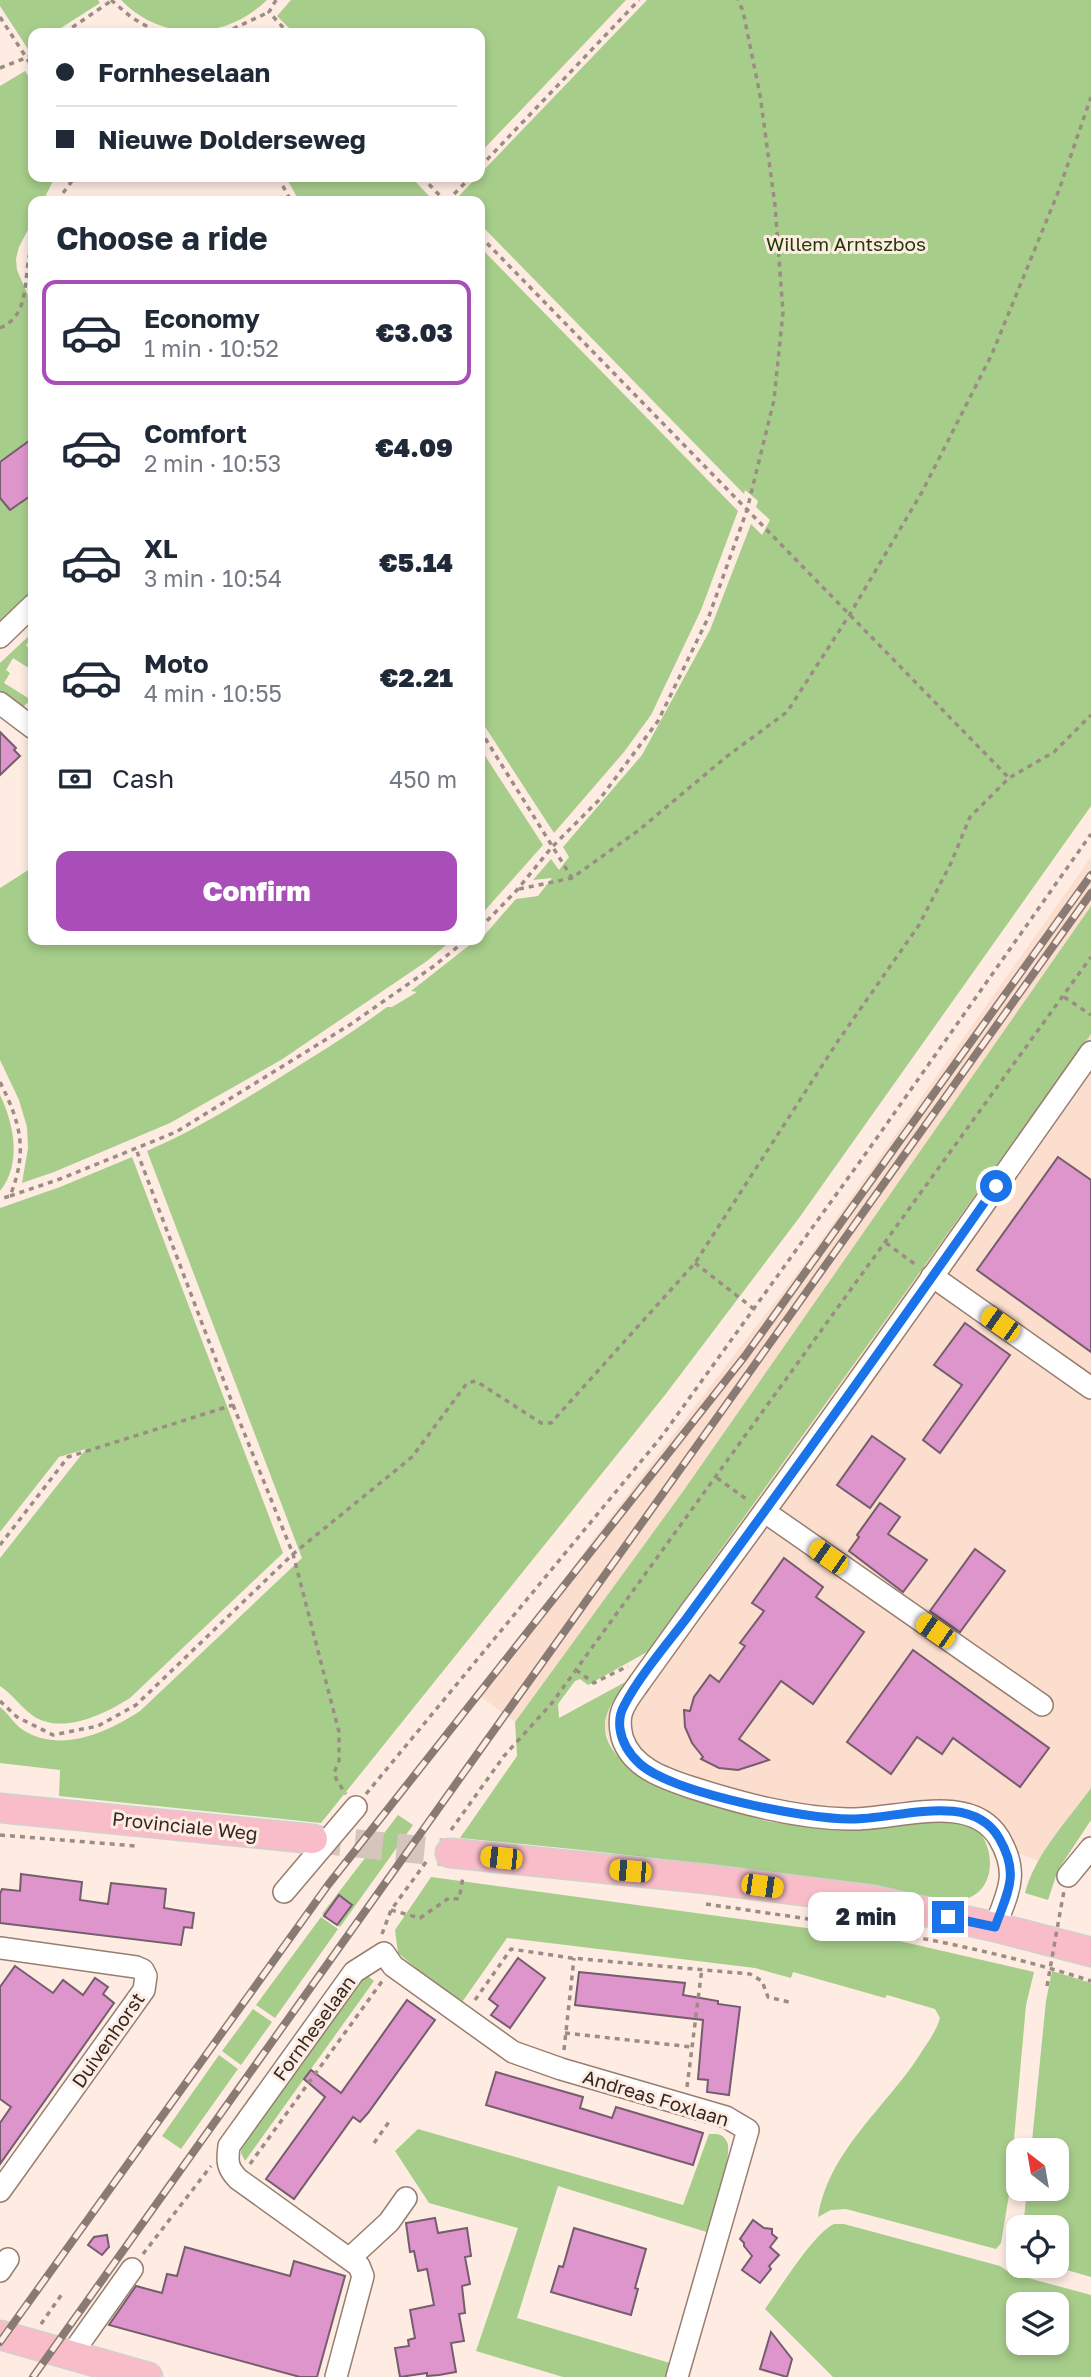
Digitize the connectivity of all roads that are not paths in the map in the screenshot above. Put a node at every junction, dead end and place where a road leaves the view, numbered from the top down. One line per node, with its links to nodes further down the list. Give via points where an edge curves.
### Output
1 (28, 617): 2 (street)
2 (0, 637)
3 (0, 703): 4 (street)
4 (28, 724)
5 (1091, 1052): 6 (street)
6 (932, 1276): 7 (street); 8 (street)
7 (1091, 1388)
8 (765, 1512): 9 (street); 17 (street, via 624,1706 620,1728 625,1745 639,1763 667,1780 788,1812 878,1819 954,1811 985,1821 1002,1844 1012,1875)
9 (1042, 1705)
10 (0, 1806): 12 (main road, Provinciale Weg)
11 (356, 1807): 16 (street)
12 (313, 1839)
13 (1091, 1848): 15 (street)
14 (456, 1869): 17 (main road, via 707,1879 873,1900)
15 (1068, 1876)
16 (284, 1892)
17 (995, 1927): 19 (main road)
18 (0, 1948): 21 (street, Duivenhorst, via 136,1966 143,1970 146,1984)
19 (1091, 1952)
20 (388, 1960): 23 (street, Fornheselaan, via 354,1972 229,2146 232,2171); 30 (street, Andreas Foxlaan, via 513,2052 726,2117 748,2130)
21 (0, 2191)
22 (406, 2198): 23 (street, via 389,2222)
23 (350, 2258): 29 (street, via 363,2276)
24 (132, 2269): 26 (street)
25 (0, 2335): 26 (main road)
26 (71, 2355): 27 (main road)
27 (94, 2370): 28 (main road)
28 (148, 2377)
29 (335, 2377)
30 (677, 2377)

